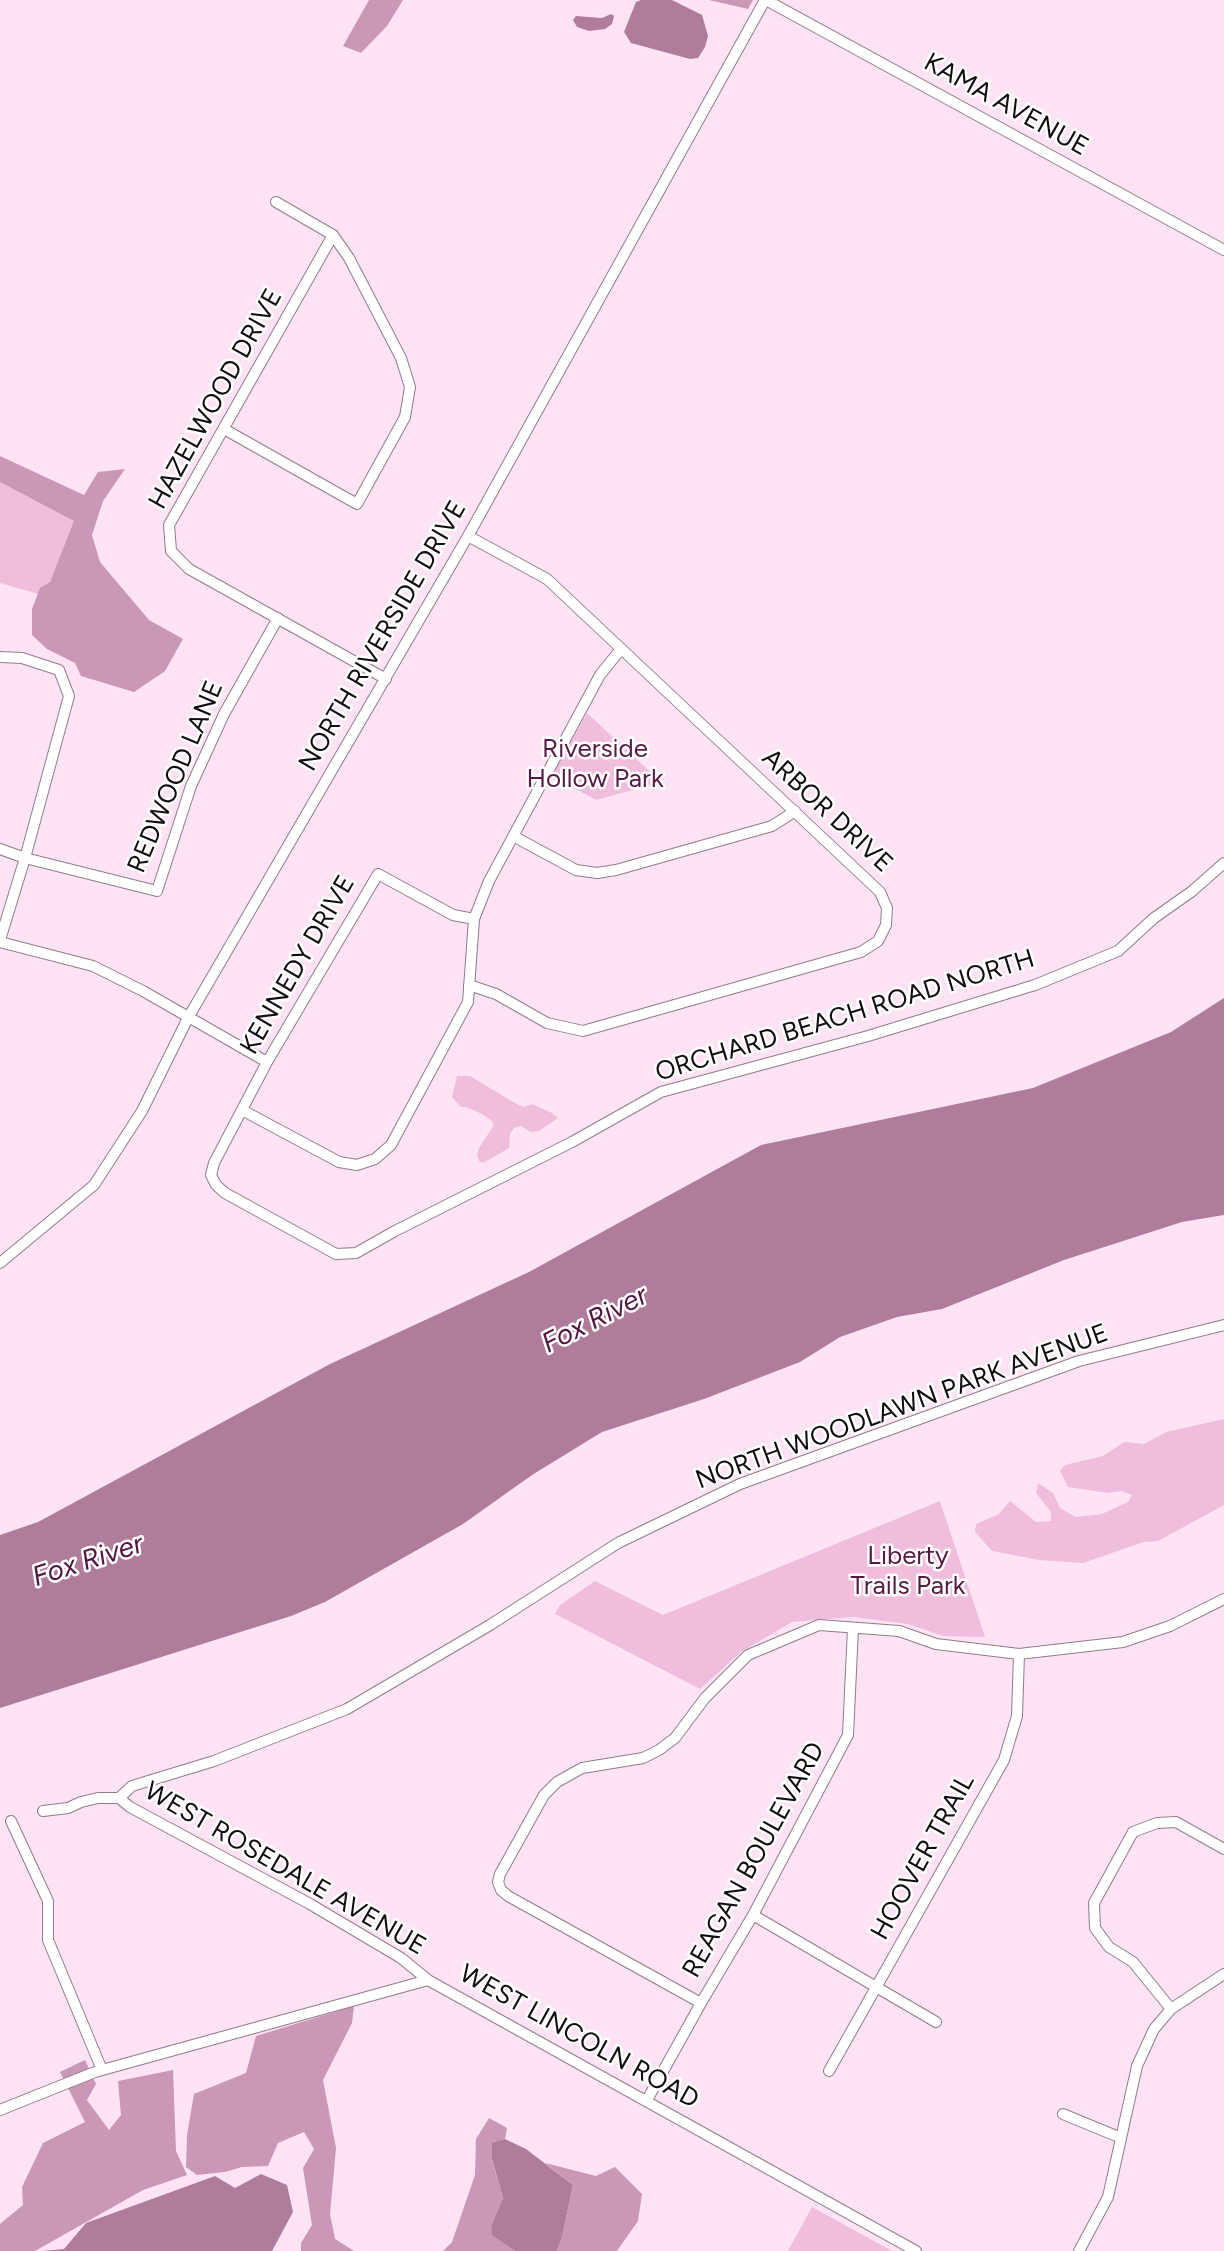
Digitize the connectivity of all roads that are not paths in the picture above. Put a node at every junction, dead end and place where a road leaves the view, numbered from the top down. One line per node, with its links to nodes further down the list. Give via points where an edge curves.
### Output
1 (766, 0): 4 (street, KAMA AVENUE); 6 (street, NORTH RIVERSIDE DRIVE)
2 (276, 202): 3 (street)
3 (333, 235): 5 (street, HAZELWOOD DRIVE); 5 (street, via 401,358 410,387 405,417 357,504)
4 (1224, 250)
5 (224, 429): 7 (street, HAZELWOOD DRIVE, via 169,525 171,551 189,569)
6 (468, 536): 8 (street, ARBOR DRIVE, via 547,579); 10 (street, NORTH RIVERSIDE DRIVE)
7 (278, 618): 10 (street, HAZELWOOD DRIVE); 14 (street, REDWOOD LANE, via 224,714 191,786 156,891)
8 (621, 649): 11 (street, ARBOR DRIVE); 12 (street, via 600,675)
9 (0, 657): 14 (street, via 23,658 59,670 69,696)
10 (386, 679): 19 (street, NORTH RIVERSIDE DRIVE)
11 (794, 811): 12 (street, via 772,826 597,873 576,870); 18 (street, ARBOR DRIVE, via 880,892 887,908 886,925 878,940 861,952 583,1031 547,1023 496,994)
12 (513, 836): 16 (street)
13 (0, 849): 14 (street, REDWOOD LANE)
14 (25, 858): 17 (street)
15 (1224, 863): 22 (street, ORCHARD BEACH ROAD NORTH, via 1118,951 1009,993 661,1092 356,1253 335,1254 225,1192)
16 (474, 919): 18 (street); 20 (street, KENNEDY DRIVE, via 453,915 378,874)
17 (0, 941): 19 (street, via 93,966)
18 (469, 985): 21 (street, via 468,1002 391,1146 375,1159 357,1165 338,1162)
19 (188, 1018): 20 (street); 23 (street, NORTH RIVERSIDE DRIVE, via 142,1111 94,1185)
20 (267, 1062): 21 (street, KENNEDY DRIVE)
21 (242, 1110): 22 (street, KENNEDY DRIVE)
22 (211, 1175)
23 (0, 1264)
24 (1224, 1325): 28 (street, NORTH WOODLAWN PARK AVENUE, via 1079,1361 740,1484 618,1543 348,1709 214,1761 131,1786)
25 (1224, 1599): 27 (street, via 1170,1626 1122,1642)
26 (853, 1628): 27 (street, via 898,1631 936,1644); 32 (street, REAGAN BOULEVARD, via 848,1735); 36 (street, via 820,1625 748,1655 659,1750 643,1758 582,1768 556,1782 500,1874 499,1886 508,1896)
27 (1019, 1654): 35 (street, HOOVER TRAIL, via 1017,1716 1004,1760)
28 (119, 1798): 29 (street, via 98,1798); 34 (street, WEST ROSEDALE AVENUE, via 310,1904 401,1958)
29 (43, 1811)
30 (11, 1821): 39 (street, via 48,1901 48,1940)
31 (1224, 1849): 37 (street, via 1175,1822 1133,1832 1094,1903 1095,1928 1109,1947 1133,1962)
32 (753, 1915): 35 (street); 36 (street, REAGAN BOULEVARD)
33 (1224, 1974): 37 (street)
34 (428, 1980): 39 (street, WEST LINCOLN ROAD); 41 (street, WEST LINCOLN ROAD)
35 (877, 1987): 38 (street); 40 (street, HOOVER TRAIL)
36 (701, 2003): 41 (street, REAGAN BOULEVARD)
37 (1171, 2009): 44 (street, via 1154,2028 1138,2066)
38 (936, 2022)
39 (102, 2070): 42 (street, WEST LINCOLN ROAD)
40 (829, 2071)
41 (647, 2100): 45 (street, WEST LINCOLN ROAD)
42 (0, 2110)
43 (1063, 2114): 44 (street)
44 (1119, 2137): 46 (street, via 1108,2197)
45 (916, 2251)
46 (1079, 2251)

